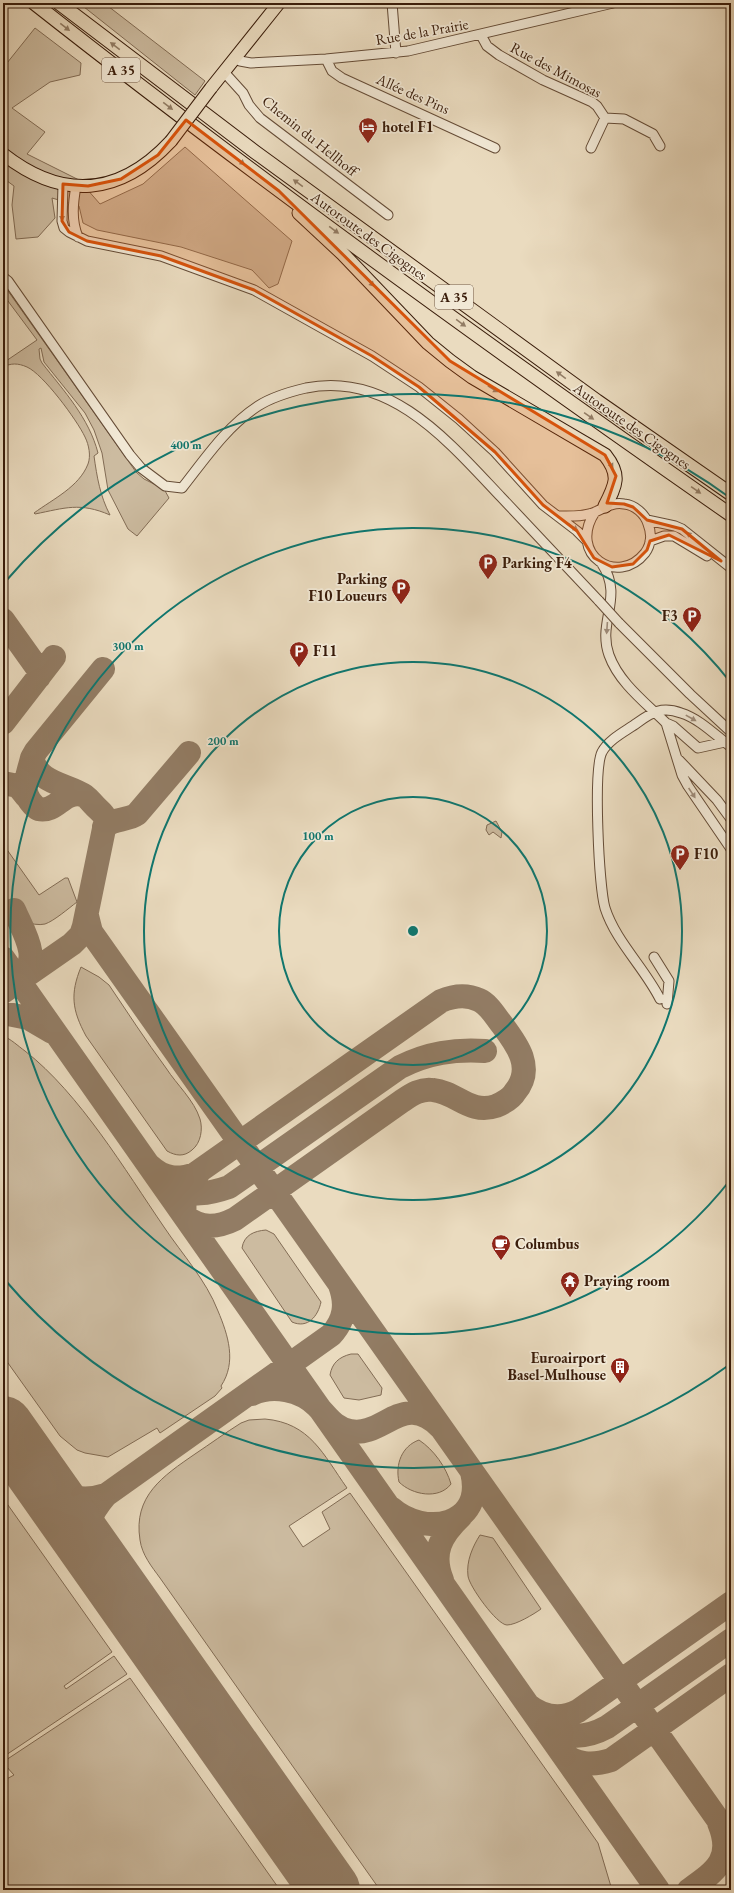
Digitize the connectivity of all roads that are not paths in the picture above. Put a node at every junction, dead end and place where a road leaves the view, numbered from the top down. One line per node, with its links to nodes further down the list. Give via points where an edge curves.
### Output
1 (34, 3): 18 (highway, Autoroute des Cigognes / A 35, one-way to 18)
2 (59, 3): 22 (highway, Autoroute des Cigognes / A 35, one-way to 2, via 597,401 261,157)
3 (280, 3): 8 (main road)
4 (392, 3): 7 (street)
5 (613, 3): 6 (street, Rue de la Prairie)
6 (481, 35): 7 (street, Rue de la Prairie); 11 (street, Rue des Mimosas, via 487,46 495,52 543,80 592,102)
7 (396, 53): 9 (street, Rue de la Prairie)
8 (234, 58): 9 (street, Rue de la Prairie, via 251,63); 10 (main road)
9 (326, 59): 13 (street, Allée des Pins, via 332,71 342,78)
10 (224, 72): 17 (main road, bridge, via 171,141 140,169 121,179 102,184); 19 (street, Chemin du Hellhoff, via 260,118)
11 (605, 118): 12 (street, Rue des Mimosas, via 624,119 653,134); 14 (street)
12 (660, 146)
13 (495, 148)
14 (591, 148)
15 (3, 154): 16 (main road, via 34,174)
16 (63, 184): 17 (main road); 20 (street, one-way to 20, via 64,228)
17 (76, 186): 20 (street, via 73,211)
18 (279, 191): 23 (highway, one-way to 23, via 428,343 450,361 479,381 605,455 612,464 616,476 614,489); 24 (highway, Autoroute des Cigognes / A 35, one-way to 24, via 581,410)
19 (388, 215)
20 (78, 236): 25 (street, via 114,248 161,256 254,290 372,356 419,387 459,419 495,452 543,505)
21 (3, 277): 34 (street, bridge, via 130,455 141,468 165,486 182,488 237,422 259,406 295,390 330,385 355,387 383,396 412,413 451,444 619,623)
22 (731, 494)
23 (600, 509): 25 (street, via 583,515); 26 (street, via 615,503 624,504 633,507); 27 (street, via 586,530)
24 (731, 515)
25 (559, 516): 27 (street, one-way to 27)
26 (647, 520): 28 (street); 29 (street, one-way to 26, via 682,529)
27 (586, 540): 30 (street, via 594,558)
28 (650, 541): 29 (street, via 664,536 674,536 707,556); 30 (street, via 647,550 633,564 622,567)
29 (721, 561): 31 (street)
30 (602, 564): 32 (street, one-way to 32, via 611,584 612,600 606,626 609,654 629,687)
31 (731, 568)
32 (653, 711): 33 (street); 35 (street, one-way to 35, via 681,712 705,726); 39 (street, via 611,742 603,751 599,760 596,791 605,907 614,930 664,1001 669,981)
33 (666, 723): 35 (street, via 698,748); 36 (street)
34 (731, 732)
35 (728, 745)
36 (676, 758): 37 (street, via 717,800); 38 (street, one-way to 38, via 688,786)
37 (731, 819)
38 (731, 849)
39 (654, 957)

